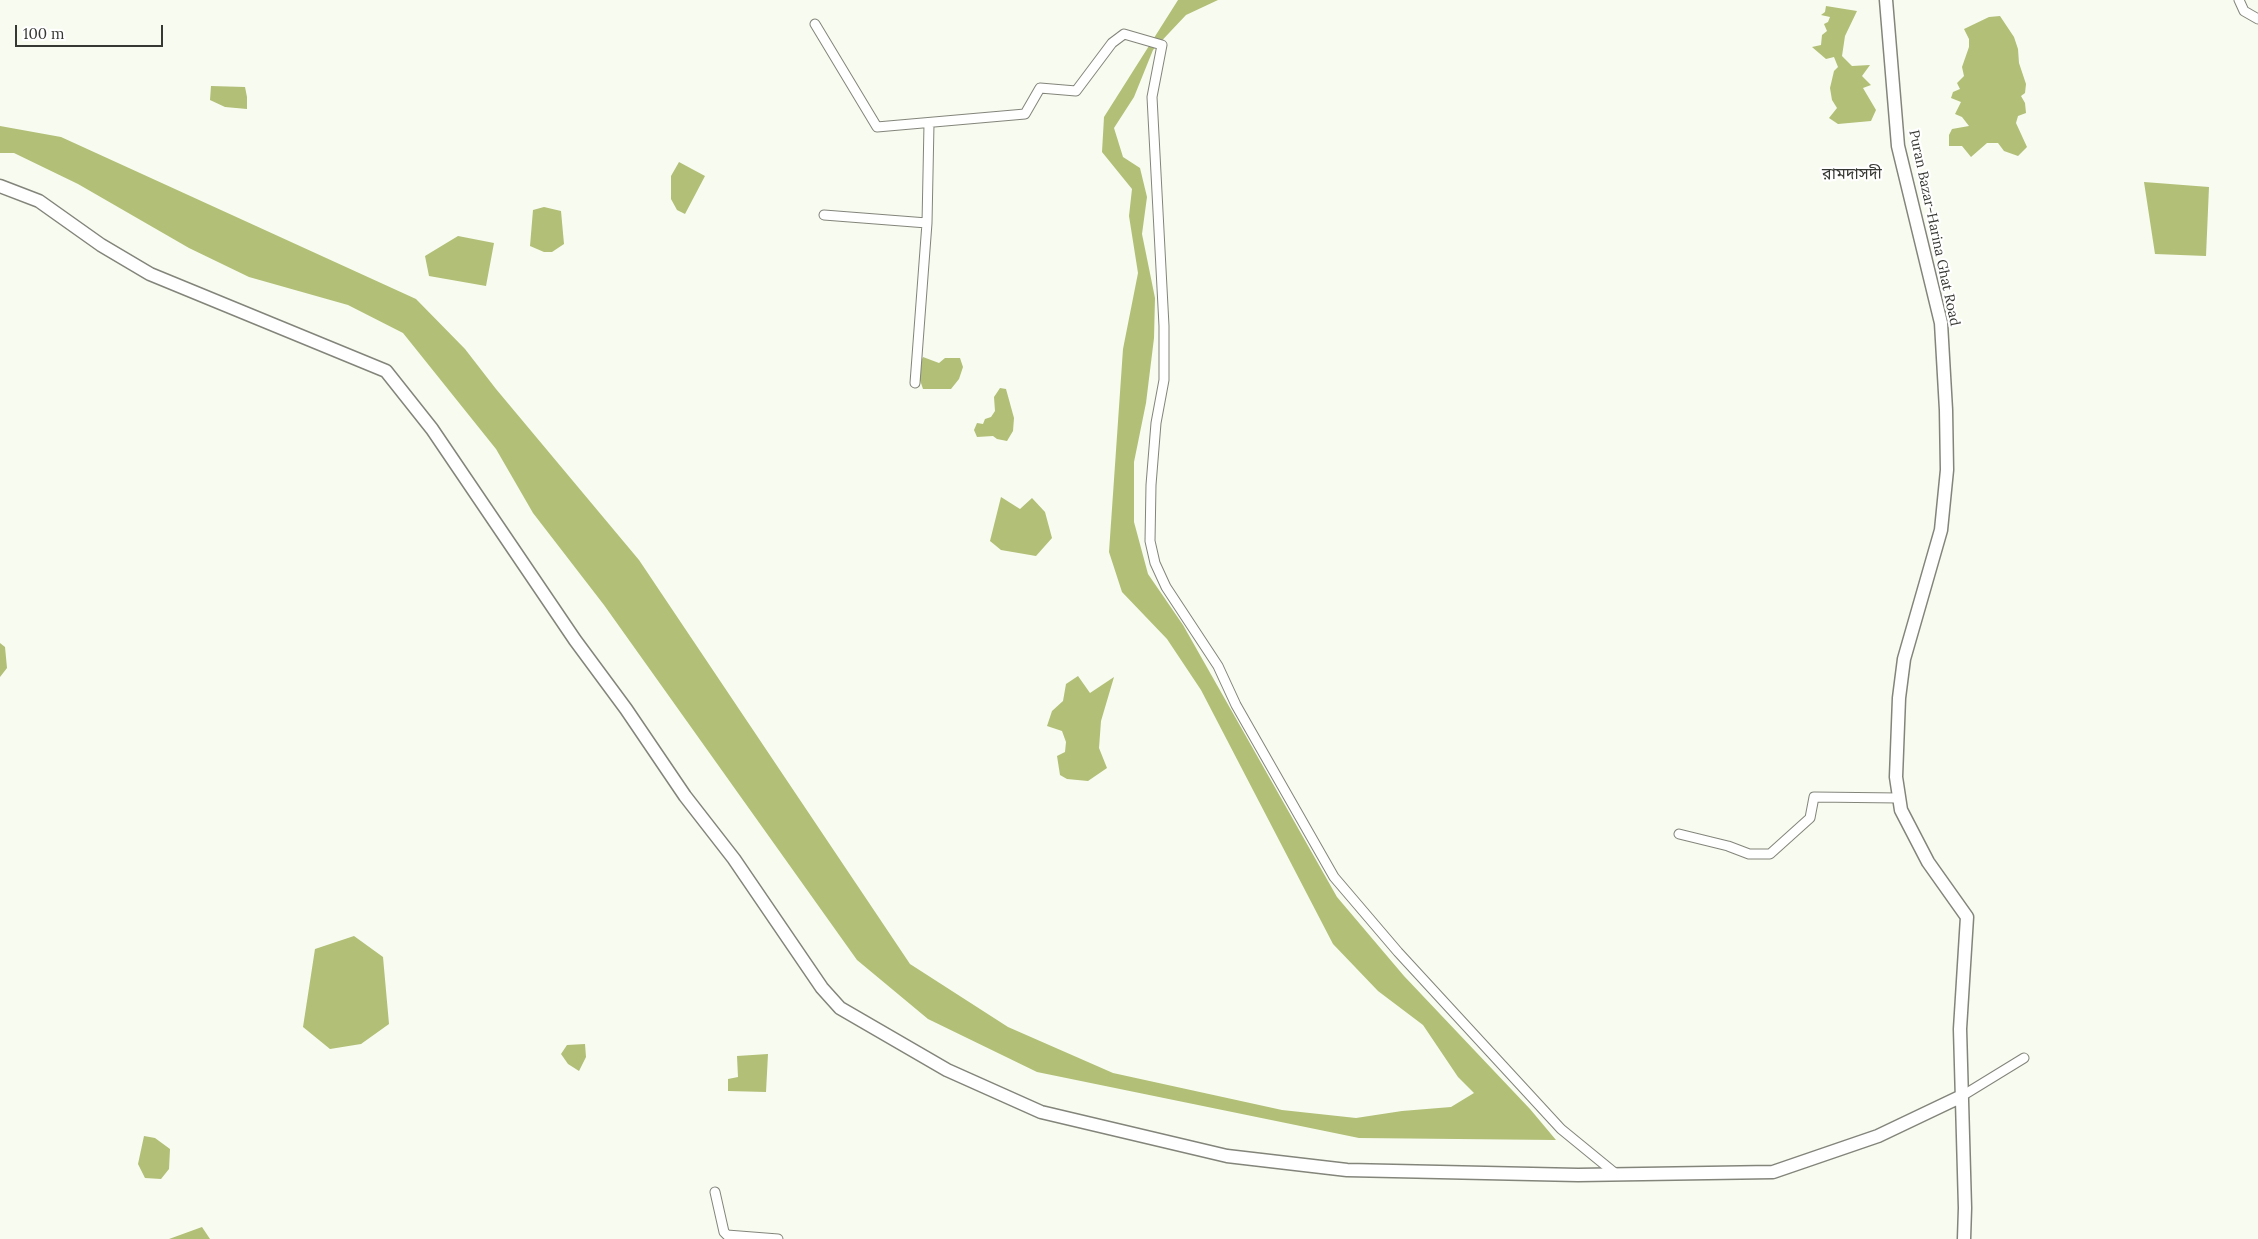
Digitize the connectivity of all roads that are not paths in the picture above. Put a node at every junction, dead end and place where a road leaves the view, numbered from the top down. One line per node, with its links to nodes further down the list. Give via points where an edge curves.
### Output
1 (1886, 0): 10 (main road, Puran Bazar-Harina Ghat Road, via 1898,146 1941,323 1947,420 1947,470 1941,530 1904,659 1899,698 1896,777)
2 (2239, 0): 3 (street, via 2244,11)
3 (2258, 19)
4 (815, 24): 5 (street, via 877,127)
5 (929, 124): 8 (street); 14 (street, via 1026,114 1040,88 1076,91 1112,44 1124,34 1162,45 1152,97 1164,326 1164,380 1156,423 1151,485 1150,541 1155,563 1166,587 1218,666 1236,705 1334,877 1404,959 1555,1123)
6 (0, 186): 14 (main road, via 39,201 101,245 150,274 386,371 432,429 575,640 685,796 734,859 822,988 840,1008 946,1070 1041,1112 1227,1156 1347,1170)
7 (824, 215): 8 (street)
8 (927, 223): 9 (street)
9 (915, 383)
10 (1899, 798): 11 (street, via 1814,797 1810,818 1770,854 1749,854); 13 (main road, Puran Bazar-Harina Ghat Road, via 1901,810 1928,862 1968,917 1960,1029)
11 (1679, 834)
12 (2024, 1058): 13 (street)
13 (1962, 1096): 14 (main road, via 1878,1136 1774,1172); 17 (main road, Puran Bazar-Harina Ghat Road)
14 (1616, 1174)
15 (715, 1192): 16 (street, via 727,1235)
16 (778, 1239)
17 (1964, 1239)

